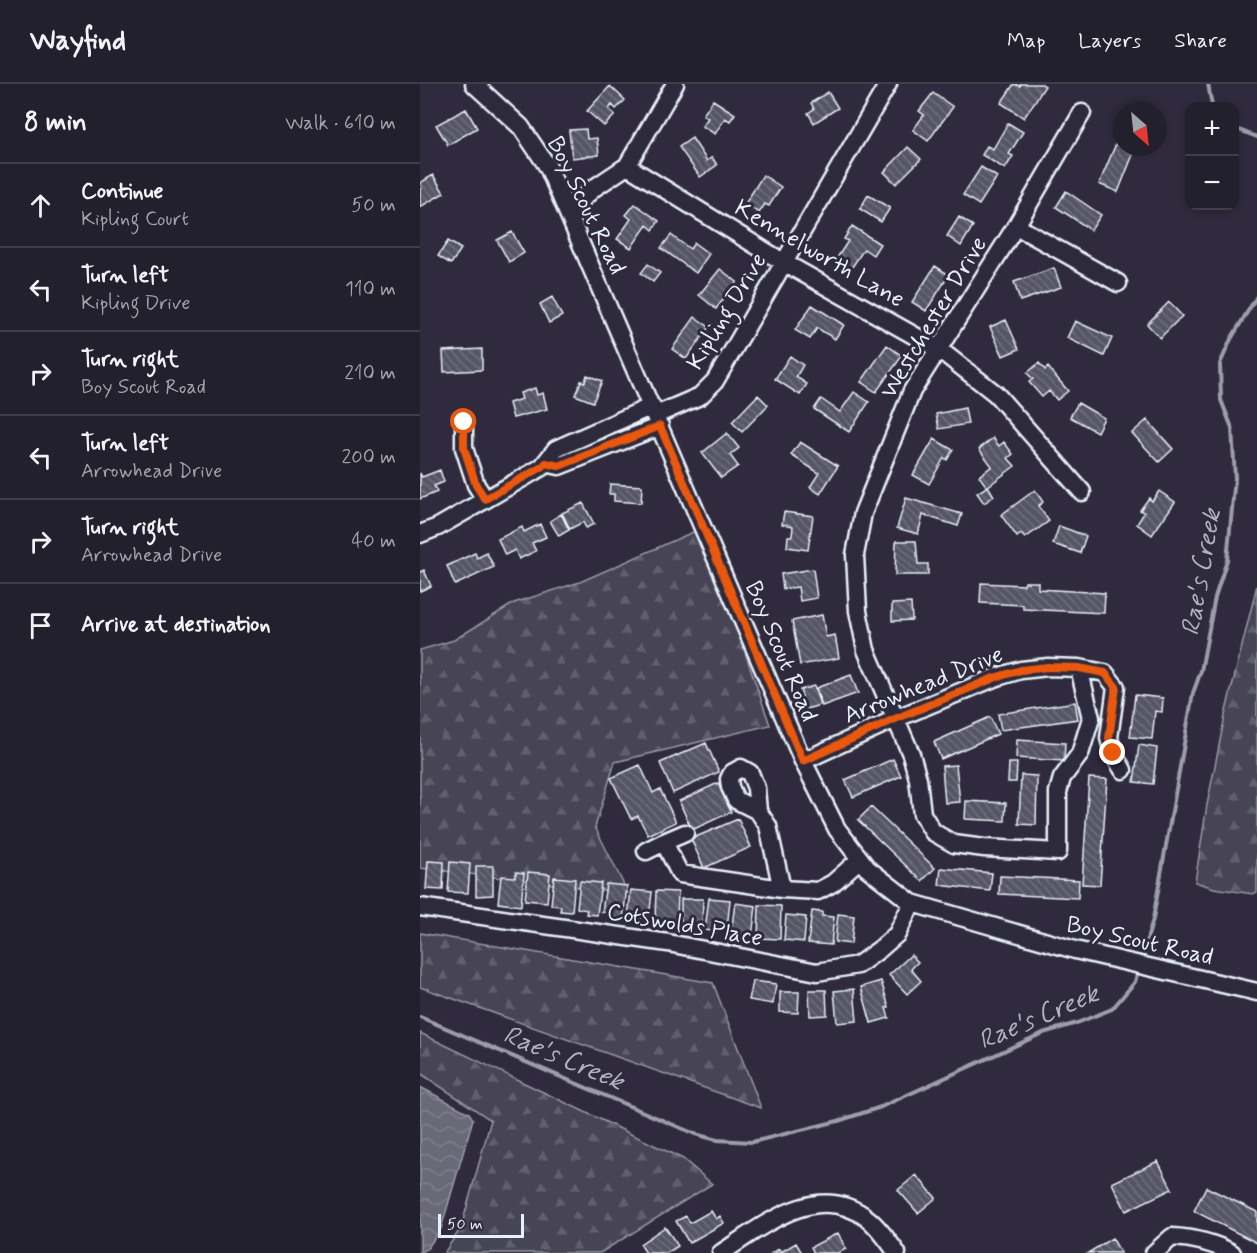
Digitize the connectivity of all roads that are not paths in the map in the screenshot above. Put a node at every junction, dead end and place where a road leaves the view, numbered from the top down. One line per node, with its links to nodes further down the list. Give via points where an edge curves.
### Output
1 (474, 84): 6 (street, Boy Scout Road, via 521,127 548,167)
2 (675, 84): 5 (street)
3 (888, 84): 8 (street, Kipling Drive)
4 (1082, 113): 7 (street, Westchester Drive)
5 (627, 166): 6 (street, via 594,188); 8 (street, Kennelworth Lane)
6 (568, 213): 11 (street, Boy Scout Road)
7 (1016, 226): 9 (street); 10 (street, Westchester Drive)
8 (783, 262): 10 (street, Kennelworth Lane); 11 (street, Kipling Drive, via 715,381 700,396)
9 (1118, 283)
10 (939, 350): 13 (street, Kennelworth Lane, via 996,394); 17 (street, Westchester Drive, via 912,392 863,513 855,555 857,601 866,650)
11 (656, 416): 14 (street, Kipling Drive, via 556,450 542,467); 18 (street, Boy Scout Road)
12 (464, 422): 14 (street, via 464,448)
13 (1082, 492)
14 (485, 499): 15 (street, Kipling Drive)
15 (420, 534)
16 (1079, 668): 17 (street, Arrowhead Drive, via 1021,670); 17 (street, Westchester Drive, via 1091,718 1080,754 1062,778 1058,792 1058,852 954,844 933,832 922,814 912,754); 19 (street, Arrowhead Drive, via 1105,673 1116,687 1109,738)
17 (895, 719): 18 (street, Arrowhead Drive)
18 (803, 761): 24 (street, Boy Scout Road, via 837,829)
19 (1123, 770)
20 (758, 811): 25 (street, via 768,826)
21 (685, 833): 22 (street)
22 (664, 842): 23 (street); 25 (street, via 680,874)
23 (646, 851)
24 (860, 859): 25 (street, via 818,891); 26 (street, Boy Scout Road)
25 (782, 889)
26 (912, 903): 27 (street, Cotswolds Place, via 897,934 873,954 858,965 818,972 668,943); 28 (street, Boy Scout Road, via 1124,963)
27 (420, 907)
28 (1257, 992)
29 (721, 1253): 30 (street, via 780,1216 813,1203 859,1213)
30 (897, 1253)
31 (1154, 1253): 32 (street, via 1172,1237 1197,1238)
32 (1232, 1253)

